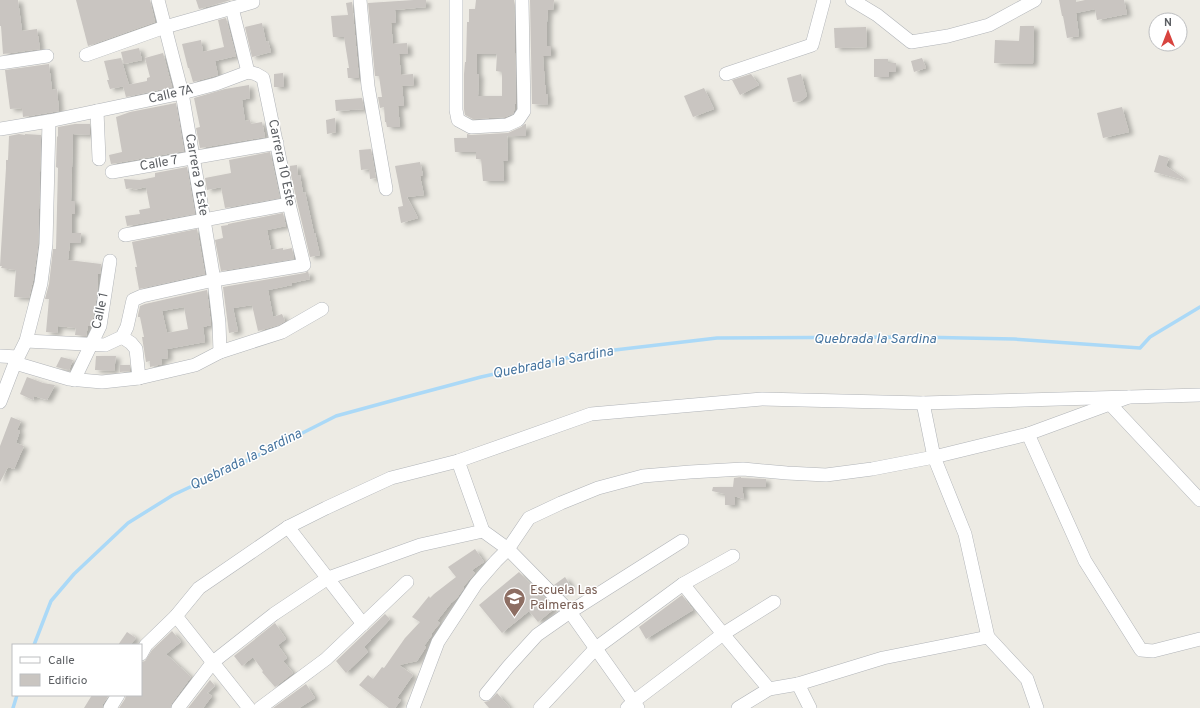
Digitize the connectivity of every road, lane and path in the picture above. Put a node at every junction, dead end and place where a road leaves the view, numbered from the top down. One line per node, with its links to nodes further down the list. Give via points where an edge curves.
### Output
1 (158, 0): 10 (street, Carrera 9 Este)
2 (253, 0): 9 (street)
3 (360, 0): 24 (street, via 368,86)
4 (456, 0): 5 (street, via 456,110 458,120 471,127 507,126 518,120 524,111)
5 (522, 0)
6 (824, 0): 15 (street, via 812,45)
7 (852, 0): 8 (street, via 877,15 911,42 948,36 989,25)
8 (1035, 0)
9 (232, 8): 10 (street); 14 (street)
10 (165, 27): 11 (street); 16 (street, Carrera 9 Este)
11 (86, 55)
12 (47, 56): 13 (street)
13 (0, 63)
14 (248, 72): 16 (street, Calle 7A); 20 (street, Carrera 10 Este, via 263,78)
15 (726, 74)
16 (182, 93): 17 (street, Calle 7A); 21 (street, Carrera 9 Este)
17 (95, 111): 18 (street, Calle 7A); 22 (street)
18 (49, 121): 19 (street, Calle 7A); 32 (street, via 46,244 41,283)
19 (0, 128)
20 (277, 143): 21 (street, Calle 7); 25 (street, Carrera 10 Este)
21 (193, 158): 23 (street, Calle 7); 26 (street, Carrera 9 Este)
22 (99, 159)
23 (112, 172)
24 (386, 189)
25 (289, 204): 26 (street); 29 (street, Carrera 10 Este, via 304,265)
26 (204, 220): 27 (street); 29 (street, Carrera 9 Este)
27 (125, 235)
28 (110, 261): 33 (street, Calle 1, via 100,326)
29 (214, 280): 31 (street, via 133,300); 34 (street, Carrera 9 Este)
30 (322, 309): 34 (street, via 282,332)
31 (122, 338): 33 (street, via 105,345); 37 (street, via 136,348)
32 (26, 341): 33 (street); 36 (street)
33 (91, 344): 38 (street, Calle 1)
34 (220, 352): 37 (street, via 195,365)
35 (0, 356): 36 (street)
36 (17, 360): 38 (street); 41 (street)
37 (139, 378): 38 (street, via 102,382)
38 (74, 380)
39 (1200, 395): 40 (street)
40 (1129, 397): 42 (street); 43 (street)
41 (0, 402)
42 (923, 403): 45 (street); 46 (street, via 762,398 591,414)
43 (1110, 404): 44 (street); 47 (street)
44 (1028, 434): 45 (street); 62 (street, via 1085,561 1142,650 1153,651)
45 (934, 457): 51 (street, via 826,475 743,469 643,476 598,488 529,518); 61 (street, via 965,534)
46 (458, 461): 48 (street, via 391,478); 49 (street)
47 (1200, 500)
48 (288, 527): 53 (street); 58 (street, via 199,588)
49 (483, 530): 51 (street); 53 (street, via 420,545)
50 (682, 541): 57 (street)
51 (508, 549): 57 (street); 75 (street, via 476,584 438,642)
52 (733, 556): 55 (street)
53 (328, 578): 59 (street); 65 (street, via 274,614)
54 (407, 582): 59 (street)
55 (683, 584): 60 (street); 63 (street)
56 (774, 602): 60 (street)
57 (570, 612): 63 (street); 68 (street, via 537,635)
58 (176, 616): 64 (street, via 146,645); 65 (street)
59 (363, 624): 74 (street, via 326,659)
60 (722, 634): 67 (street); 70 (street)
61 (988, 637): 66 (street, via 883,658); 79 (street, via 1027,679)
62 (1200, 639)
63 (596, 648): 70 (street); 76 (street)
64 (142, 652)
65 (212, 662): 72 (street); 73 (street)
66 (798, 684): 67 (street); 78 (street)
67 (769, 689): 77 (street)
68 (486, 694)
69 (117, 696): 71 (street)
70 (633, 706)
71 (110, 708)
72 (178, 708)
73 (249, 708)
74 (260, 708)
75 (413, 708)
76 (540, 708)
77 (738, 708)
78 (810, 708)
79 (1037, 708)

